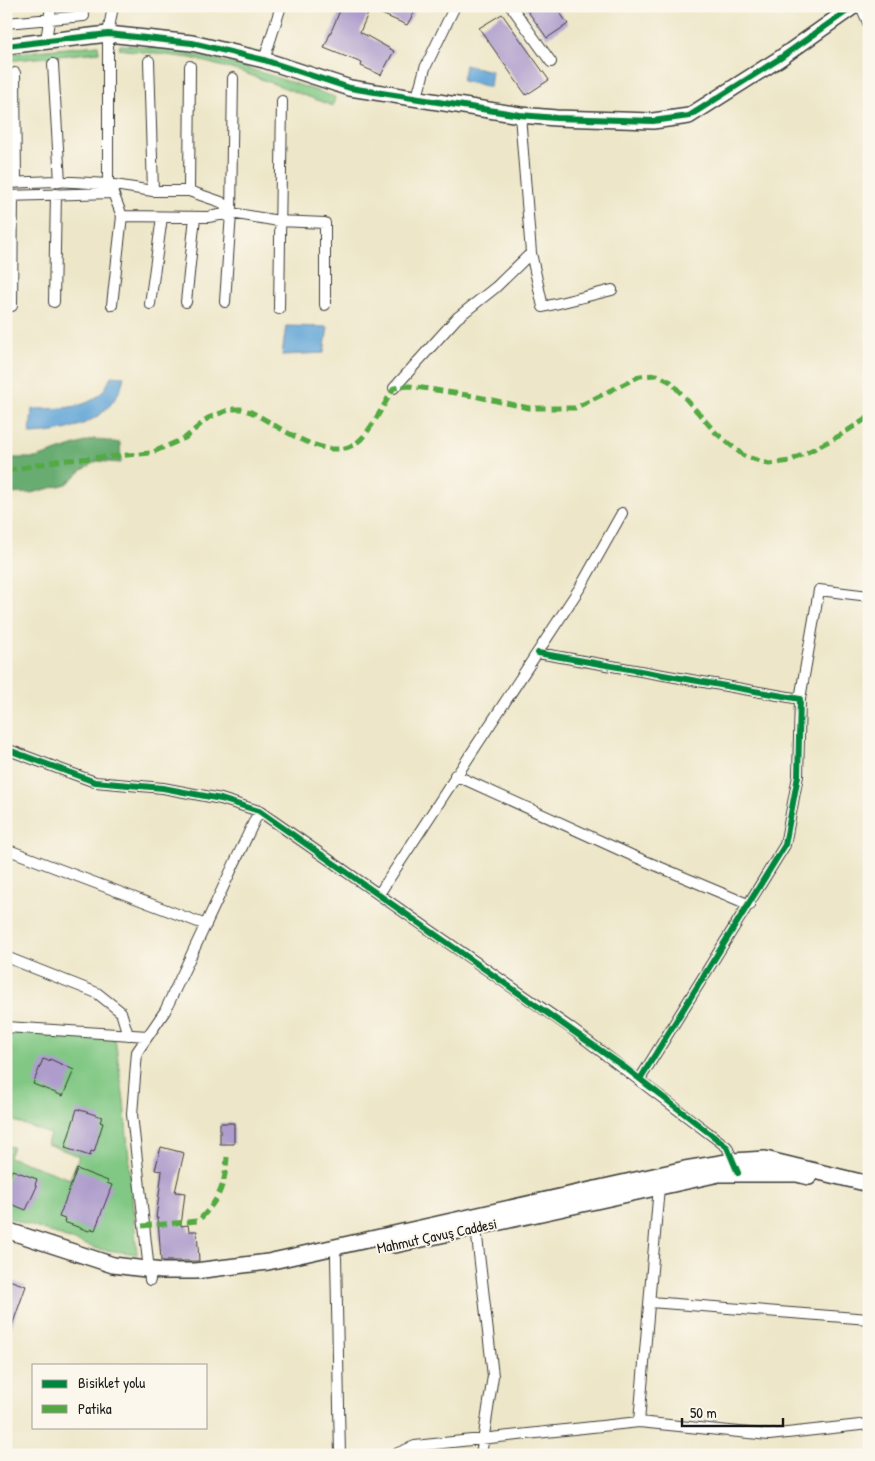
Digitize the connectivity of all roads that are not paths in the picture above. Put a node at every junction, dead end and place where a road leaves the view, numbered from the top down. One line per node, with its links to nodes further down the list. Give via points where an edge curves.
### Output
1 (51, 6): 9 (street)
2 (113, 6): 12 (street)
3 (281, 6): 15 (street)
4 (455, 6): 22 (street, via 425,68)
5 (510, 6): 17 (street)
6 (854, 6): 24 (main road, via 689,116 653,121)
7 (861, 6): 11 (street)
8 (84, 16): 9 (street)
9 (49, 20): 10 (street); 13 (street)
10 (6, 23)
11 (869, 25)
12 (108, 34): 13 (main road); 15 (main road, via 192,43); 27 (street)
13 (46, 41): 14 (main road)
14 (6, 46)
15 (264, 60): 22 (main road, via 350,88)
16 (149, 61): 28 (street)
17 (551, 62)
18 (53, 64): 25 (street)
19 (190, 66): 29 (street)
20 (16, 73): 26 (street)
21 (233, 78): 32 (street)
22 (417, 97): 24 (main road)
23 (282, 101): 36 (street)
24 (520, 115): 37 (street)
25 (60, 182): 26 (street); 27 (street)
26 (11, 183)
27 (108, 184): 28 (street)
28 (153, 191): 29 (street)
29 (189, 191): 32 (street, via 221,202)
30 (56, 194): 31 (street); 33 (street, via 113,193); 39 (street)
31 (9, 196): 45 (street)
32 (231, 213): 35 (street); 36 (street); 41 (street)
33 (122, 216): 34 (street); 43 (street)
34 (162, 216): 35 (street); 42 (street)
35 (195, 217): 40 (street)
36 (279, 221): 44 (street, via 325,223); 46 (street)
37 (531, 253): 38 (street, via 542,307); 47 (street, via 457,318)
38 (612, 290)
39 (54, 302)
40 (186, 302)
41 (225, 302)
42 (150, 304)
43 (112, 305)
44 (325, 305)
45 (12, 306)
46 (279, 309)
47 (394, 388)
48 (622, 513): 50 (street)
49 (869, 596): 51 (street, via 819,590)
50 (538, 653): 51 (street); 53 (street)
51 (800, 698): 57 (street, via 798,776 786,845)
52 (6, 749): 54 (street, via 95,782 163,788)
53 (455, 775): 56 (street); 57 (street)
54 (258, 810): 56 (street); 58 (street)
55 (6, 849): 58 (street)
56 (379, 894): 63 (street)
57 (750, 905): 63 (street)
58 (206, 924): 62 (street, via 165,1011)
59 (6, 957): 61 (street, via 97,993 121,1012)
60 (6, 1027): 61 (street)
61 (128, 1035): 62 (street)
62 (148, 1036): 71 (street, via 137,1052 132,1114)
63 (640, 1079): 64 (street, via 727,1147)
64 (736, 1166): 65 (main road, via 765,1159); 66 (main road, Mahmut Çavuş Caddesi, via 719,1174); 67 (main road, Mahmut Çavuş Caddesi, via 796,1174); 74 (main road, via 685,1169 268,1262)
65 (869, 1184)
66 (660, 1187): 68 (main road, Mahmut Çavuş Caddesi); 75 (street)
67 (869, 1194)
68 (476, 1228): 72 (main road, Mahmut Çavuş Caddesi); 79 (street, via 493,1376)
69 (6, 1230): 73 (main road)
70 (6, 1237): 74 (main road, Mahmut Çavuş Caddesi, via 101,1269)
71 (146, 1252): 73 (street, via 142,1262); 74 (street)
72 (336, 1257): 74 (main road, Mahmut Çavuş Caddesi, via 261,1273 207,1280); 80 (street)
73 (113, 1265): 74 (main road)
74 (149, 1275)
75 (650, 1302): 76 (street); 77 (street)
76 (869, 1319)
77 (639, 1422): 78 (street, via 769,1435); 79 (street)
78 (869, 1424)
79 (482, 1438): 81 (street, via 415,1446); 82 (street)
80 (340, 1455)
81 (393, 1455)
82 (481, 1455)

